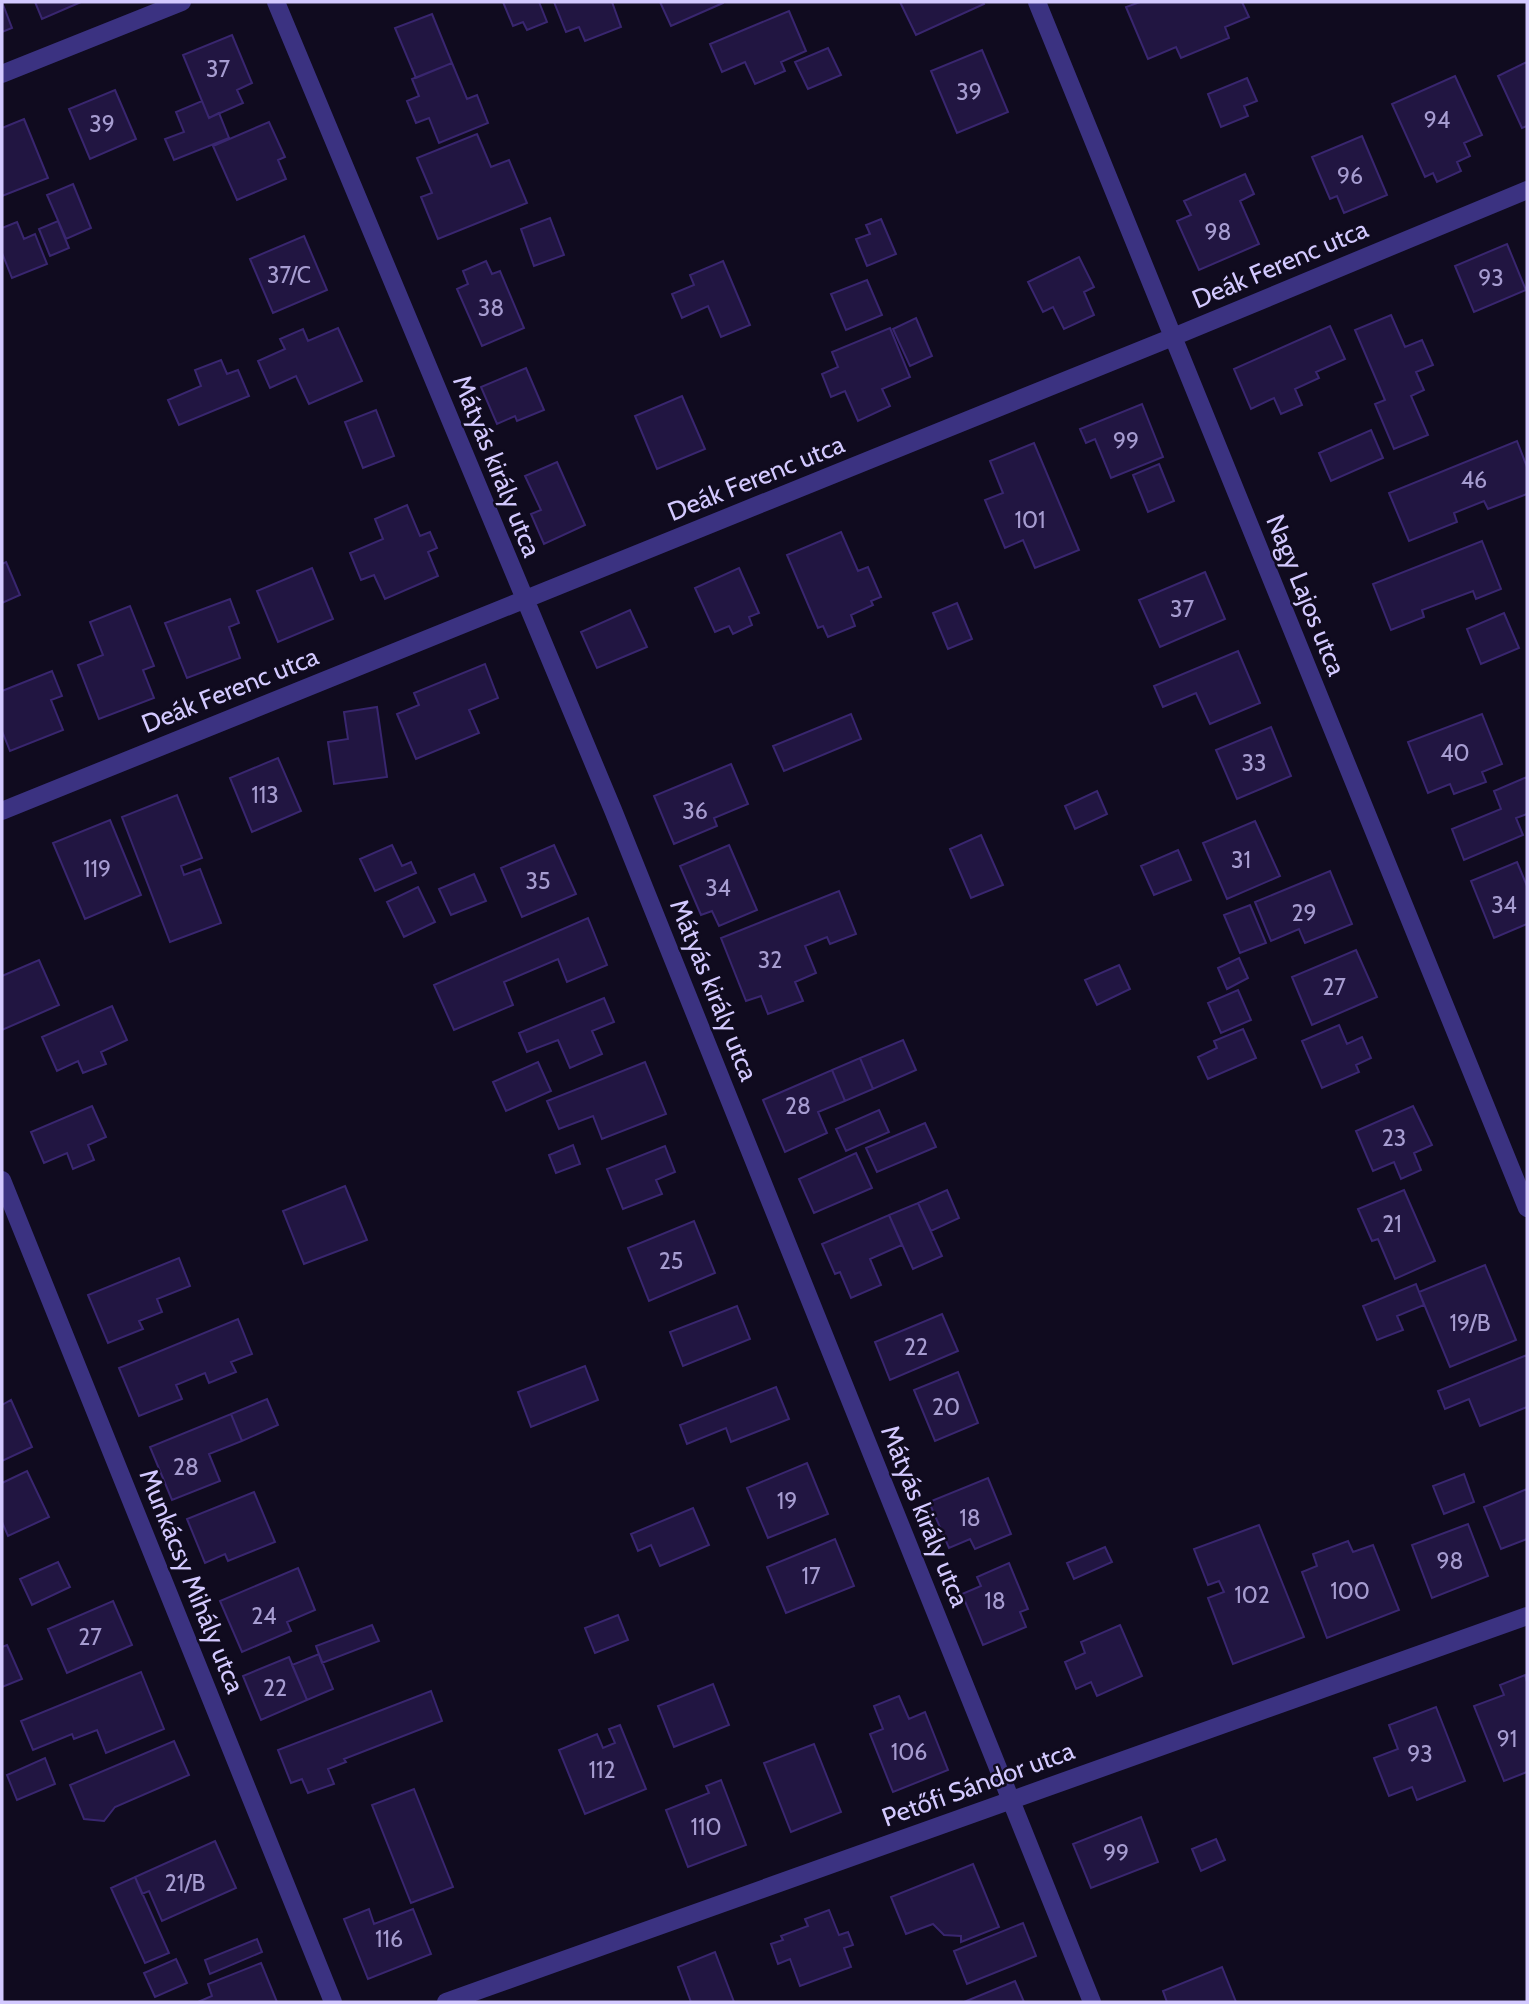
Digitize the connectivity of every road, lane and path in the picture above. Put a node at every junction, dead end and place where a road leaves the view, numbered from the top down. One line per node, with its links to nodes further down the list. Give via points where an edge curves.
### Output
1 (182, 2): 4 (street)
2 (276, 2): 7 (street, Mátyás király utca)
3 (1037, 2): 6 (street, Nagy Lajos utca)
4 (2, 74)
5 (1527, 190): 6 (street, Deák Ferenc utca)
6 (1173, 337): 7 (street, Deák Ferenc utca); 10 (street, Nagy Lajos utca)
7 (524, 600): 8 (street, Deák Ferenc utca); 12 (street, Mátyás király utca, via 618,822)
8 (2, 811)
9 (2, 1180): 13 (street, Munkácsy Mihály utca)
10 (1527, 1208)
11 (1527, 1616): 12 (street, Petőfi Sándor utca)
12 (1011, 1800): 14 (street, Petőfi Sándor utca); 15 (street, Mátyás király utca)
13 (333, 2002)
14 (446, 2002)
15 (1092, 2002)

